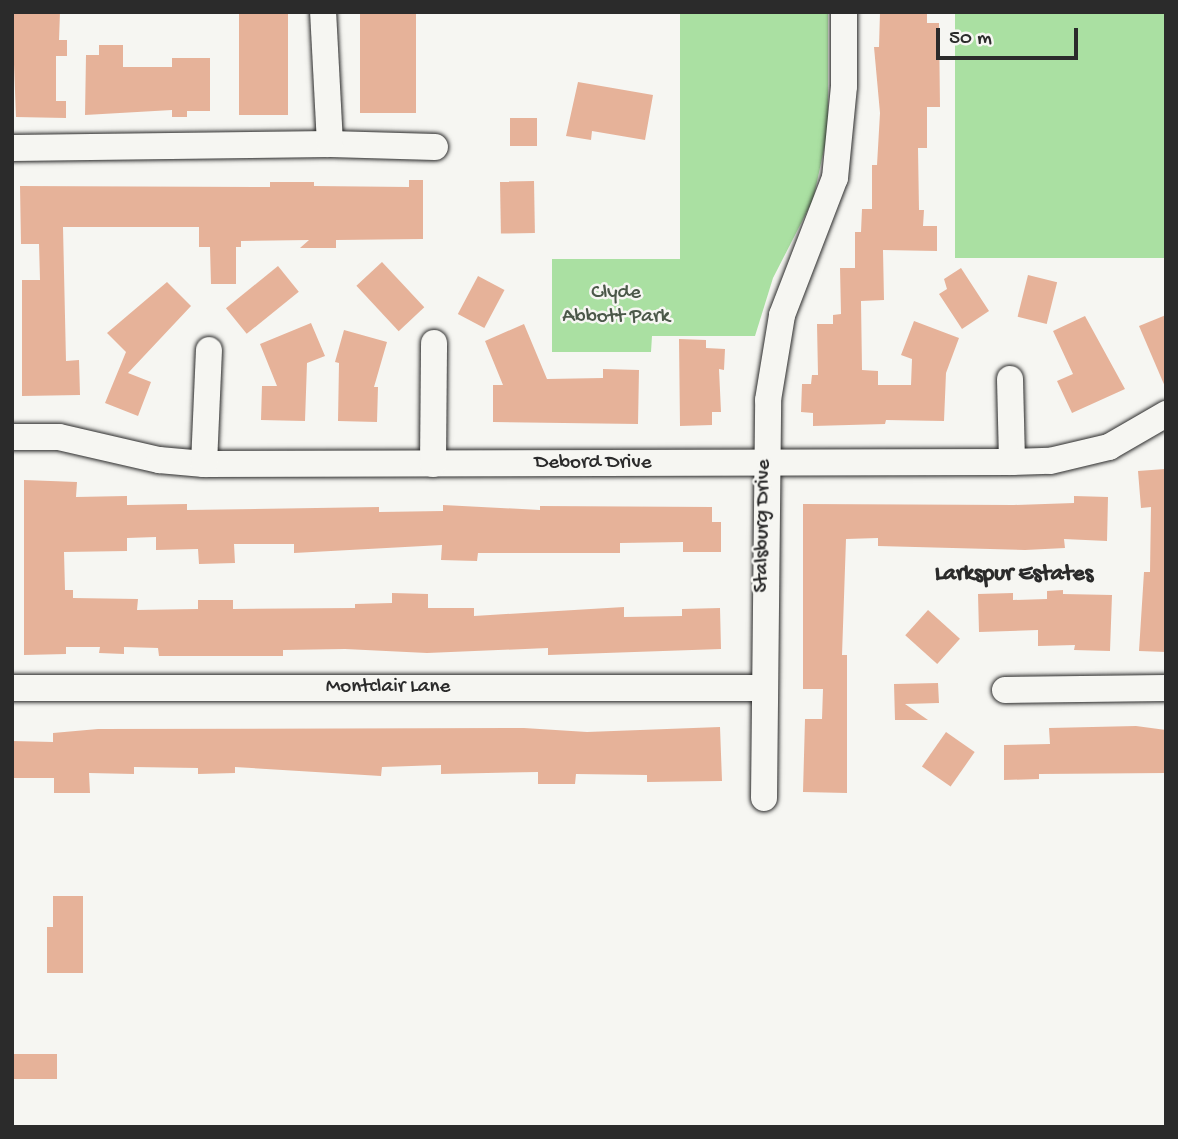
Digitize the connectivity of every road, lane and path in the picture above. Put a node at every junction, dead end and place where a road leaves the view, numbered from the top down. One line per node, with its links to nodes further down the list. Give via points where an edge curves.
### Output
1 (324, 12): 3 (street)
2 (844, 12): 12 (street, Stalsburg Drive, via 844,86 835,178 802,259 773,356)
3 (330, 144): 4 (street); 5 (street)
4 (435, 147)
5 (12, 148)
6 (434, 343): 14 (street)
7 (209, 350): 13 (street)
8 (1010, 379): 11 (street)
9 (1166, 414): 11 (street, Debord Drive, via 1109,447 1049,461)
10 (12, 437): 13 (street, Debord Drive, via 59,438 159,460)
11 (1012, 462): 12 (street, Debord Drive)
12 (764, 463): 14 (street, Debord Drive); 16 (street, Stalsburg Drive)
13 (204, 464): 14 (street, Debord Drive)
14 (433, 464)
15 (12, 688): 16 (street, Montclair Lane)
16 (763, 688): 19 (street, Stalsburg Drive)
17 (1166, 688): 18 (street)
18 (1005, 690)
19 (764, 798)

